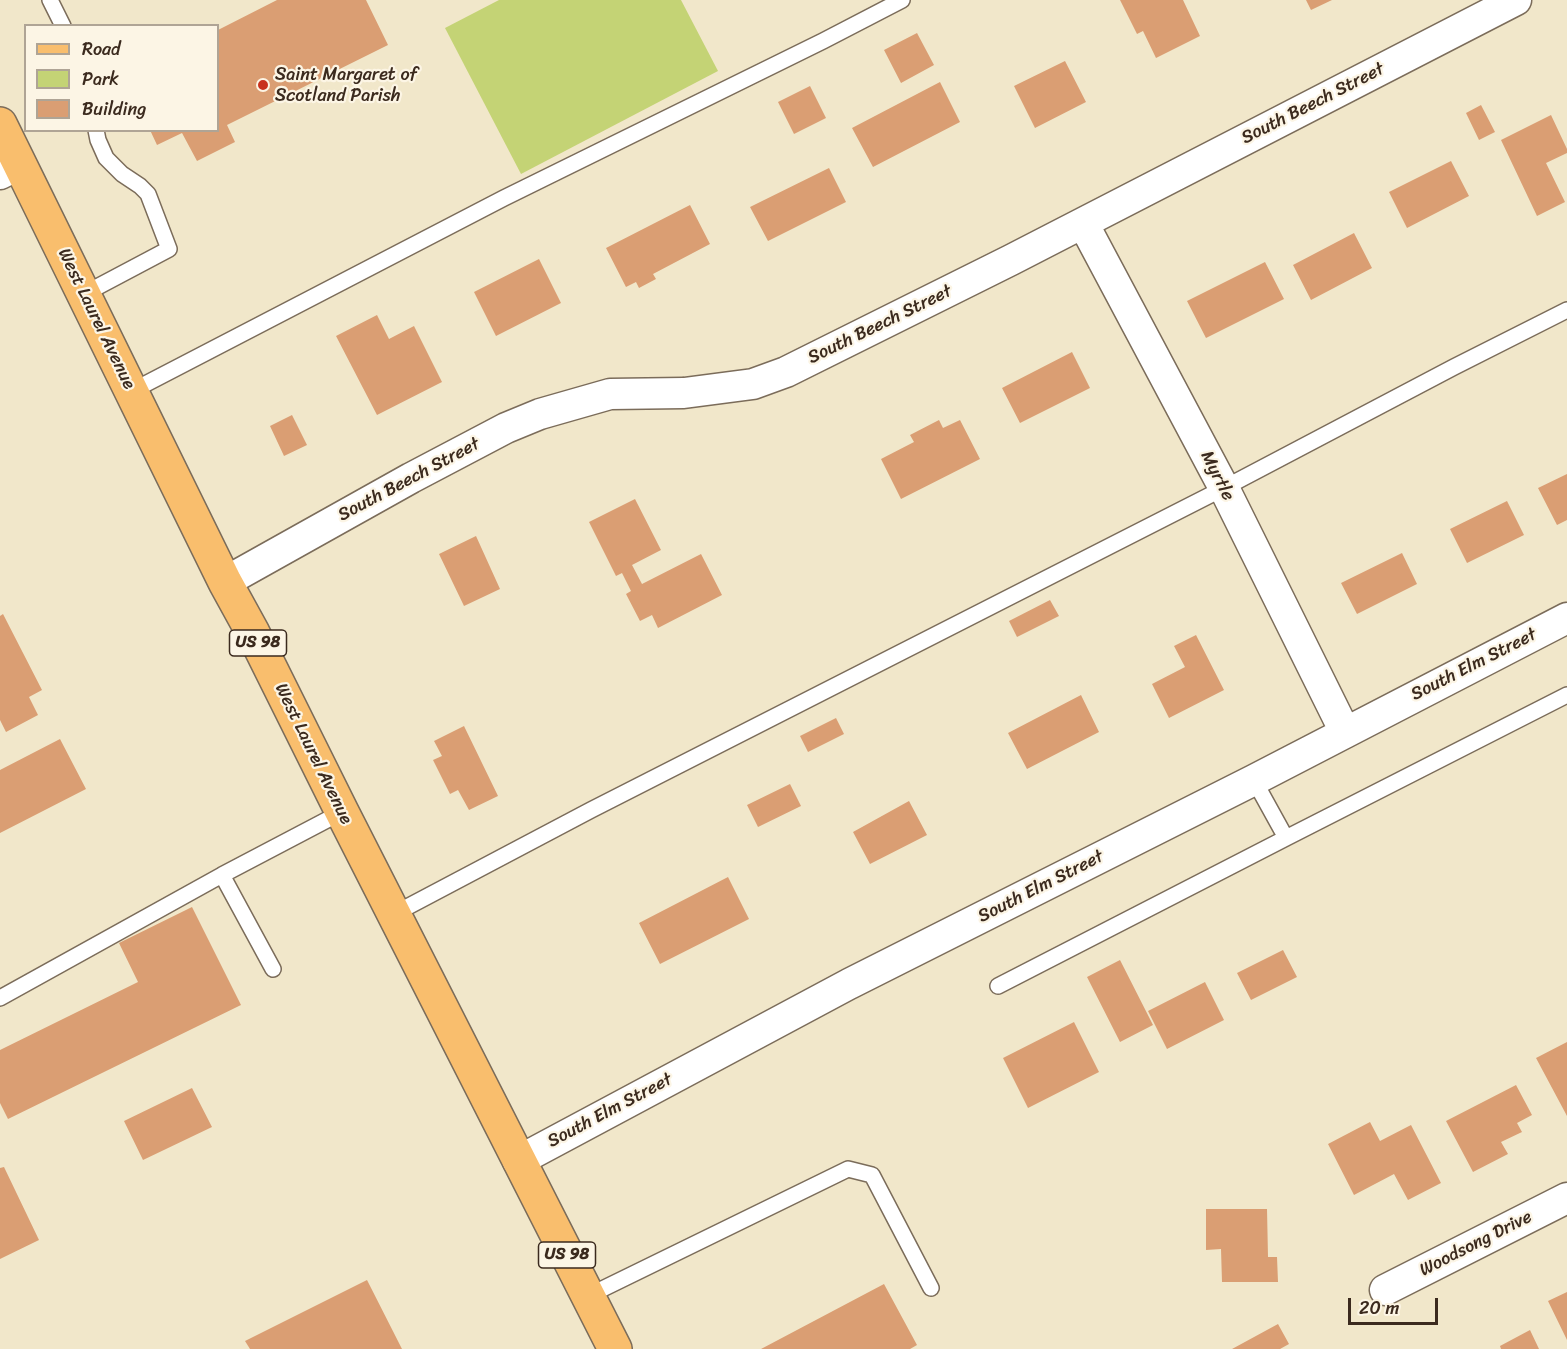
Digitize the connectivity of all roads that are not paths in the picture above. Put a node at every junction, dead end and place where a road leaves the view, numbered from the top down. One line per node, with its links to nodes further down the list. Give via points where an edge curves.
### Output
1 (50, 0): 4 (lane)
2 (902, 0): 11 (lane, via 504,198)
3 (1516, 0): 8 (street, South Beech Street)
4 (62, 24)
5 (0, 124): 7 (main road, West Laurel Avenue / US 98)
6 (96, 132): 9 (lane, via 106,158 148,194 169,249)
7 (10, 169): 9 (main road, West Laurel Avenue / US 98)
8 (1083, 223): 12 (street, Myrtle); 13 (street, South Beech Street, via 786,372 753,384 684,393 610,394 506,428)
9 (84, 294): 11 (main road, West Laurel Avenue / US 98)
10 (1567, 310): 12 (lane)
11 (132, 392): 13 (main road, West Laurel Avenue / US 98)
12 (1224, 488): 16 (street, Myrtle); 21 (lane)
13 (225, 582): 18 (main road, West Laurel Avenue / US 98)
14 (1567, 618): 16 (street, South Elm Street)
15 (1567, 695): 19 (lane)
16 (1345, 732): 17 (street, South Elm Street)
17 (1254, 780): 19 (lane); 25 (street, South Elm Street, via 849,984)
18 (342, 812): 20 (lane); 21 (main road, West Laurel Avenue / US 98)
19 (1286, 838): 23 (lane)
20 (222, 875): 22 (lane); 24 (lane)
21 (394, 914): 25 (main road, West Laurel Avenue / US 98)
22 (273, 969)
23 (998, 986)
24 (0, 998)
25 (518, 1161): 29 (main road, West Laurel Avenue / US 98)
26 (1567, 1198): 28 (street, Woodsong Drive)
27 (931, 1288): 29 (lane, via 872,1174 848,1169)
28 (1385, 1290)
29 (588, 1296): 30 (main road, West Laurel Avenue / US 98)
30 (615, 1349)

